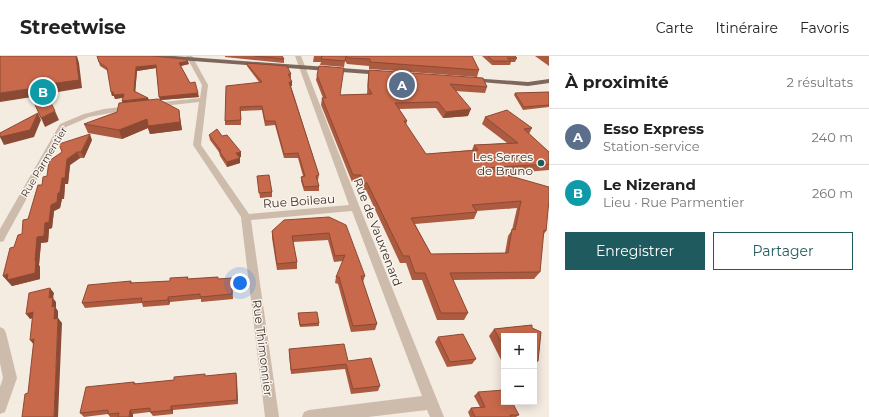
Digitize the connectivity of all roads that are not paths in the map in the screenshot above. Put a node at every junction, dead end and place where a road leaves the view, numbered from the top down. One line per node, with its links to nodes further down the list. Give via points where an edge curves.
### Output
1 (153, 56): 4 (main road)
2 (198, 56): 4 (street)
3 (298, 56): 5 (street, Rue de Vauxrenard)
4 (190, 57): 5 (main road); 11 (street, Rue Thimonnier, via 204,85)
5 (302, 67): 6 (main road); 12 (street, Rue de Vauxrenard)
6 (386, 73)
7 (466, 79): 9 (main road)
8 (549, 81): 9 (main road)
9 (513, 83): 10 (main road)
10 (549, 87)
11 (204, 100): 13 (street, Rue Thimonnier, via 197,145); 14 (street, Rue Parmentier, via 116,109 75,119 63,126)
12 (355, 208): 13 (street, Rue Boileau); 17 (street, Rue de Vauxrenard)
13 (246, 217): 19 (street, Rue Thimonnier)
14 (4, 224): 15 (street, Rue Parmentier)
15 (0, 238)
16 (0, 335): 18 (street, via 10,378)
17 (431, 402): 20 (street); 21 (street, Rue de Vauxrenard)
18 (0, 407)
19 (272, 417)
20 (309, 417)
21 (437, 417)

